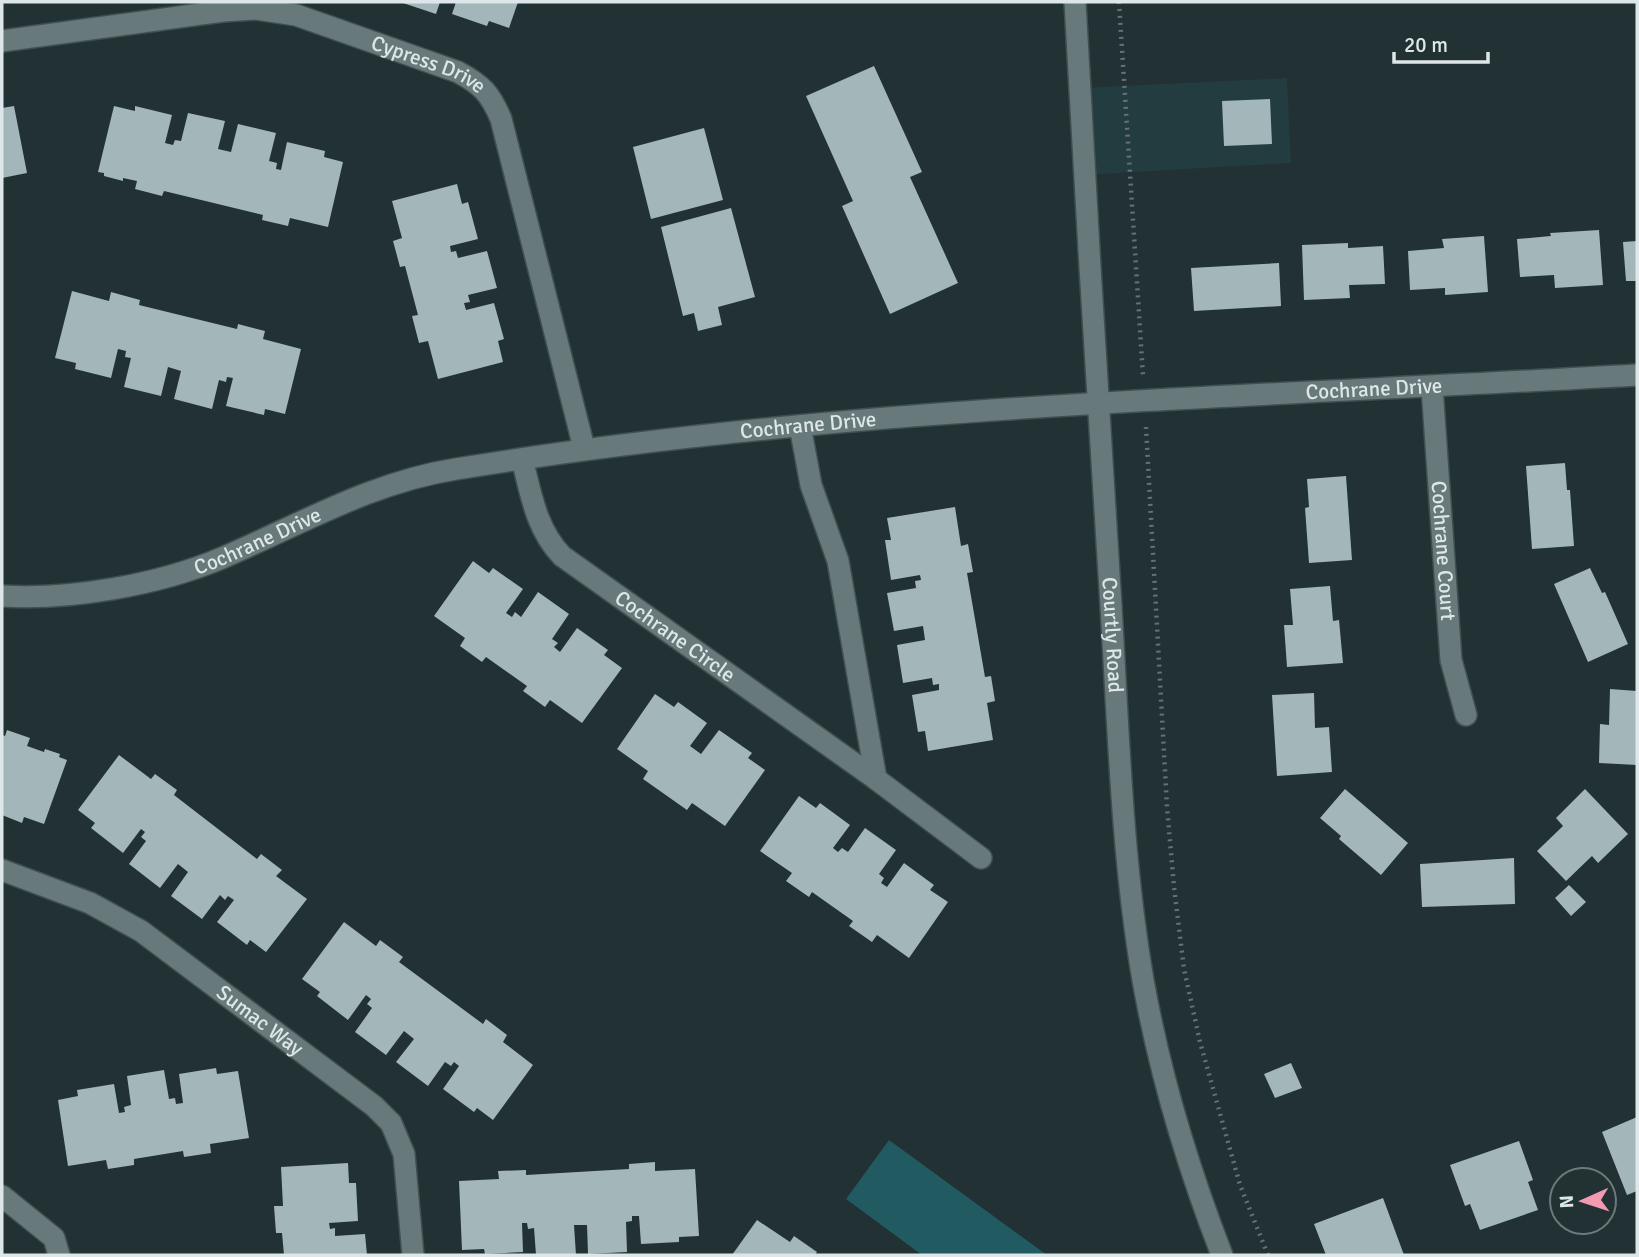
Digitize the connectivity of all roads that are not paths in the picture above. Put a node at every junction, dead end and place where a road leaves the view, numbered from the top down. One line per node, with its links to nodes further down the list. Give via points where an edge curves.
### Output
1 (1075, 2): 5 (street, Courtly Road)
2 (2, 41): 7 (street, Cypress Drive, via 256,9 296,15 458,72 480,84 501,119)
3 (1637, 375): 4 (street, Cochrane Drive)
4 (1432, 387): 5 (street, Cochrane Drive); 10 (street, Cochrane Court, via 1451,660)
5 (1098, 402): 6 (street, Cochrane Drive); 17 (street, Courtly Road, via 1125,823 1143,979 1176,1124)
6 (800, 426): 7 (street, Cochrane Drive); 11 (street, via 811,485 838,561)
7 (584, 449): 8 (street, Cochrane Drive)
8 (522, 459): 9 (street, Cochrane Drive, via 449,470 392,485 172,576 75,593); 11 (street, Cochrane Circle, via 540,526 562,556)
9 (2, 596)
10 (1466, 715)
11 (877, 779): 12 (street, Cochrane Circle)
12 (981, 858)
13 (2, 870): 16 (street, Sumac Way, via 90,903 141,931 374,1106 391,1123 404,1154)
14 (2, 1196): 15 (street, via 54,1238)
15 (59, 1255)
16 (413, 1255)
17 (1222, 1255)

